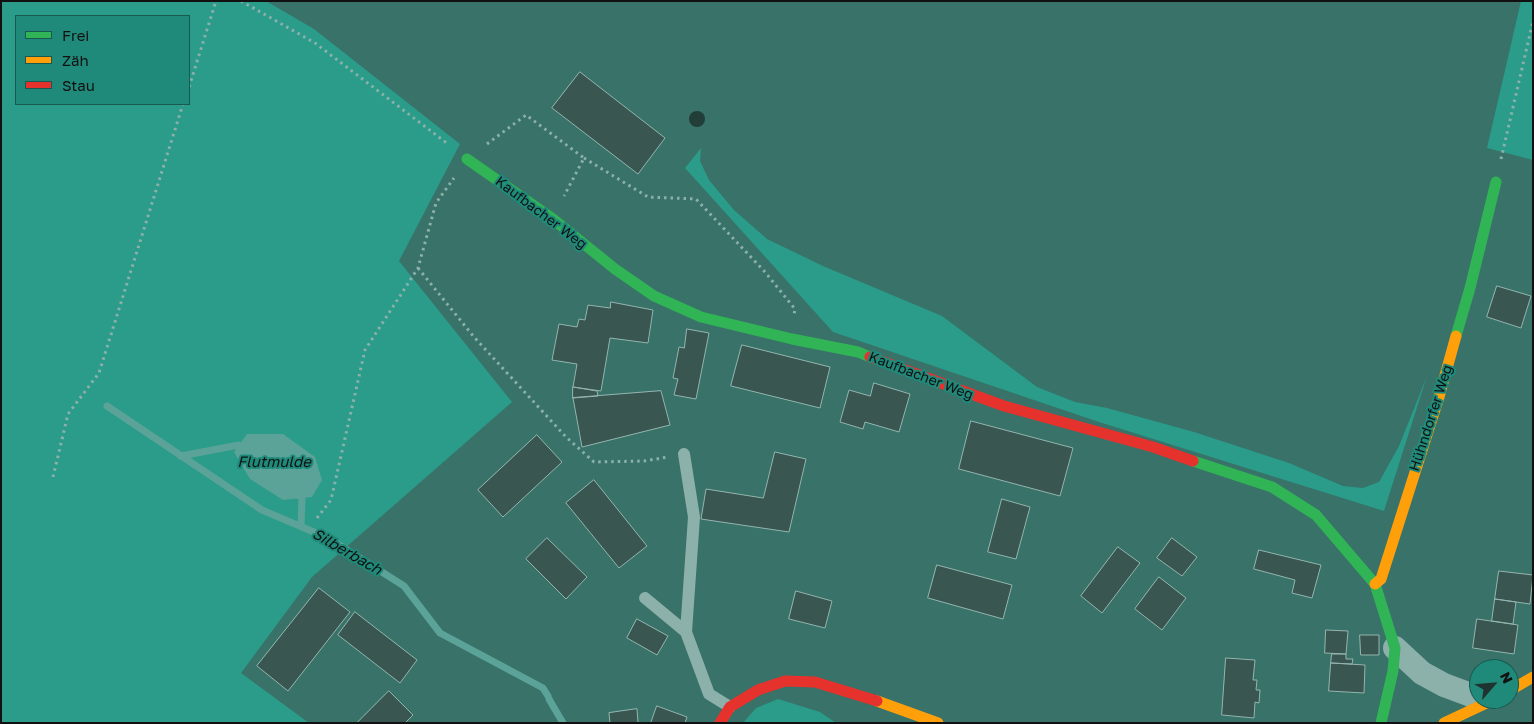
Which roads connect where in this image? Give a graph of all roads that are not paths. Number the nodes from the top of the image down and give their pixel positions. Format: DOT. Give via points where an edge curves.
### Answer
graph roads {
  1 [pos="467,159"];
  2 [pos="1496,182"];
  3 [pos="684,454"];
  4 [pos="1375,584"];
  5 [pos="645,598"];
  6 [pos="686,632"];
  7 [pos="1395,648"];
  8 [pos="1533,677"];
  9 [pos="1519,684"];
  10 [pos="1469,692"];
  11 [pos="730,707"];
  12 [pos="1470,709"];
  13 [pos="720,723"];
  14 [pos="938,723"];
  15 [pos="1381,723"];
  16 [pos="1444,723"];
  1 -- 4 [label="street, Kaufbacher Weg" via="654,296 701,317 792,340 858,352 1004,406 1153,448 1272,487 1316,515"];
  2 -- 4 [label="street, Hühndorfer Weg" via="1439,397 1381,580"];
  3 -- 6 [label="lane" via="694,517"];
  4 -- 7 [label="street"];
  5 -- 6 [label="lane"];
  6 -- 11 [label="lane" via="709,694"];
  7 -- 10 [label="street" via="1422,673 1444,685"];
  7 -- 15 [label="street"];
  8 -- 9 [label="street"];
  11 -- 13 [label="street"];
  11 -- 14 [label="street" via="758,690 785,681 815,682"];
  12 -- 16 [label="street"];
}
